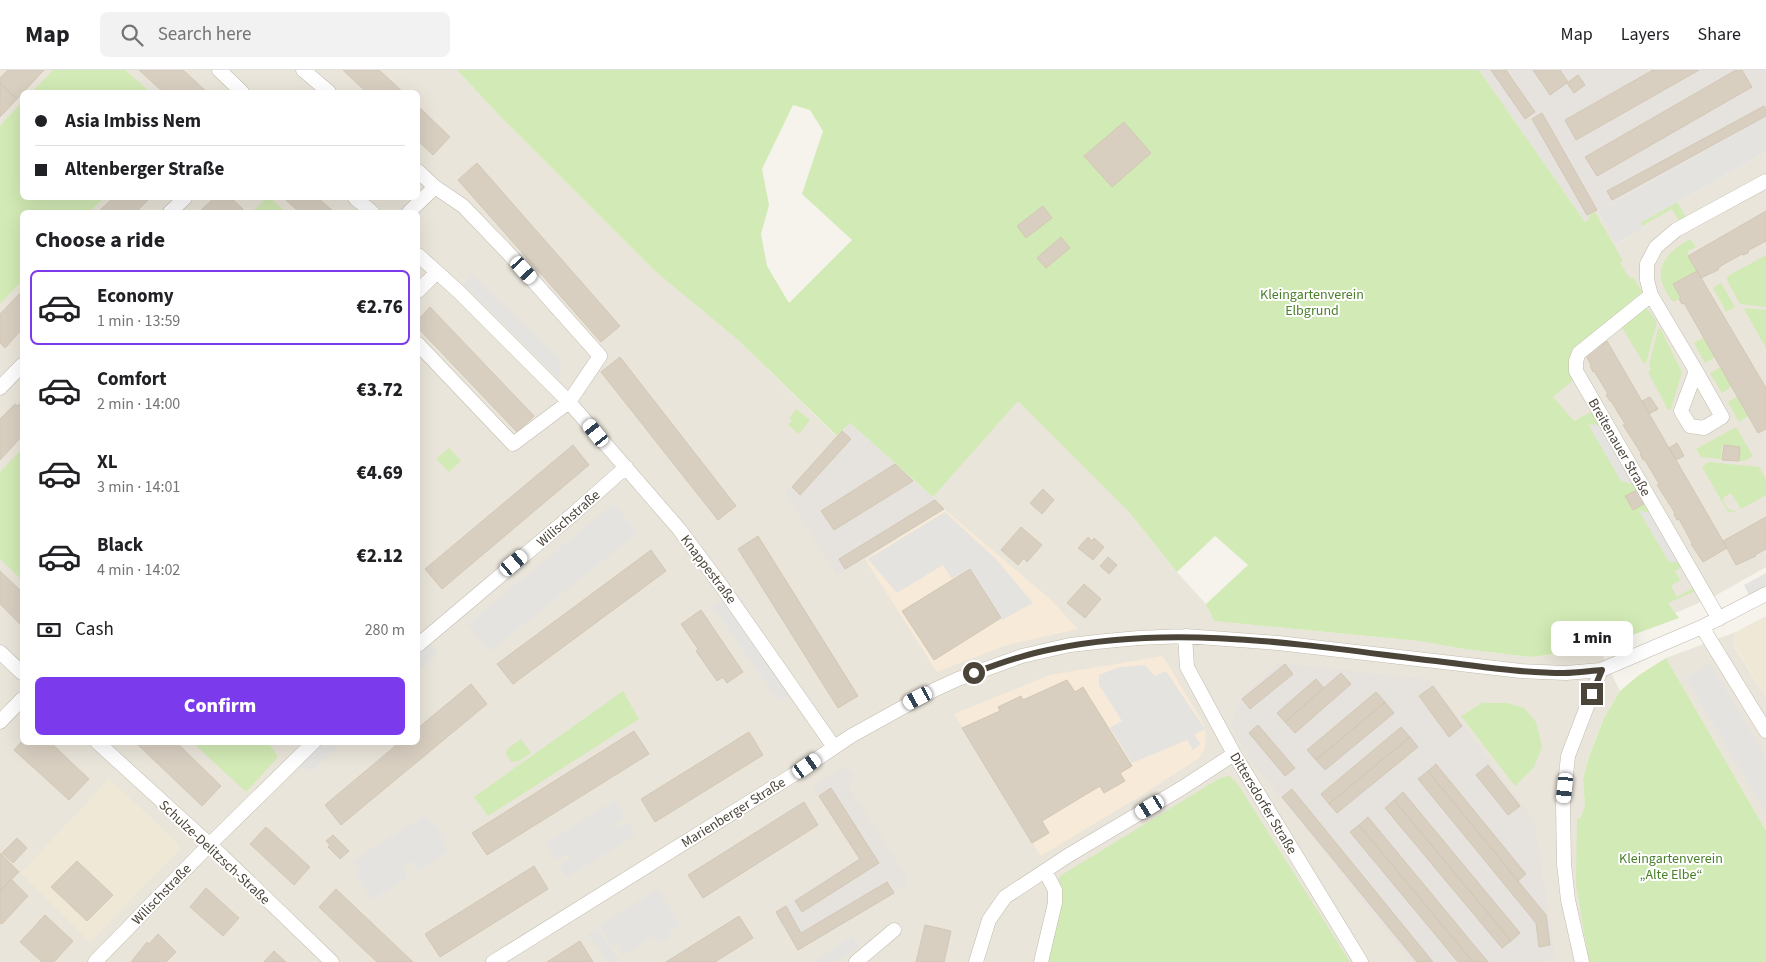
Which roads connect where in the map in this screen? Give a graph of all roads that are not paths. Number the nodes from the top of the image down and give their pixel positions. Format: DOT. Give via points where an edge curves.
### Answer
graph roads {
  1 [pos="219,70"];
  2 [pos="303,70"];
  3 [pos="240,90"];
  4 [pos="327,90"];
  5 [pos="420,173"];
  6 [pos="1766,181"];
  7 [pos="435,187"];
  8 [pos="183,200"];
  9 [pos="357,200"];
  10 [pos="172,210"];
  11 [pos="370,210"];
  12 [pos="411,210"];
  13 [pos="420,257"];
  14 [pos="436,273"];
  15 [pos="420,290"];
  16 [pos="1651,295"];
  17 [pos="420,346"];
  18 [pos="20,367"];
  19 [pos="1696,370"];
  20 [pos="0,388"];
  21 [pos="570,402"];
  22 [pos="626,467"];
  23 [pos="1766,594"];
  24 [pos="1719,619"];
  25 [pos="1702,628"];
  26 [pos="1185,636"];
  27 [pos="420,643"];
  28 [pos="0,652"];
  29 [pos="1602,670"];
  30 [pos="20,671"];
  31 [pos="20,701"];
  32 [pos="0,722"];
  33 [pos="1766,730"];
  34 [pos="100,745"];
  35 [pos="311,745"];
  36 [pos="834,747"];
  37 [pos="1234,754"];
  38 [pos="209,845"];
  39 [pos="1045,871"];
  40 [pos="894,930"];
  41 [pos="863,961"];
  42 [pos="95,962"];
  43 [pos="332,962"];
  44 [pos="493,962"];
  45 [pos="976,962"];
  46 [pos="1041,962"];
  47 [pos="1361,962"];
  48 [pos="1582,962"];
  1 -- 3 [label="street"];
  2 -- 4 [label="street"];
  5 -- 7 [label="street"];
  6 -- 16 [label="street" via="1676,230 1656,247 1647,264"];
  7 -- 12 [label="street"];
  7 -- 21 [label="street" via="463,206 600,356"];
  8 -- 10 [label="street"];
  9 -- 11 [label="street"];
  13 -- 14 [label="street, Knappestraße"];
  14 -- 15 [label="street"];
  14 -- 21 [label="street, Knappestraße"];
  16 -- 19 [label="street"];
  16 -- 24 [label="street, Breitenauer Straße" via="1579,352 1576,371"];
  17 -- 21 [label="street" via="513,444"];
  18 -- 20 [label="street"];
  21 -- 22 [label="street, Knappestraße"];
  22 -- 27 [label="street, Wilischstraße"];
  22 -- 36 [label="street, Knappestraße" via="720,584"];
  23 -- 24 [label="street, Marienberger Straße"];
  24 -- 25 [label="street, Marienberger Straße"];
  25 -- 29 [label="street, Marienberger Straße"];
  25 -- 33 [label="street"];
  26 -- 29 [label="street, Marienberger Straße" via="1278,643 1521,671 1566,673"];
  26 -- 36 [label="street, Marienberger Straße" via="1106,641 1022,656 934,690"];
  26 -- 37 [label="street, Dittersdorfer Straße" via="1187,667"];
  28 -- 30 [label="street"];
  29 -- 48 [label="street" via="1568,756 1563,804 1568,900"];
  31 -- 32 [label="street"];
  34 -- 38 [label="street, Schulze-Delitzsch-Straße"];
  35 -- 38 [label="street, Wilischstraße"];
  36 -- 44 [label="street, Marienberger Straße"];
  37 -- 39 [label="street"];
  37 -- 47 [label="street, Dittersdorfer Straße"];
  38 -- 42 [label="street, Wilischstraße"];
  38 -- 43 [label="street, Schulze-Delitzsch-Straße"];
  39 -- 45 [label="street" via="1015,889 995,909 984,930"];
  39 -- 46 [label="street" via="1055,890 1055,903"];
  40 -- 41 [label="street"];
}
